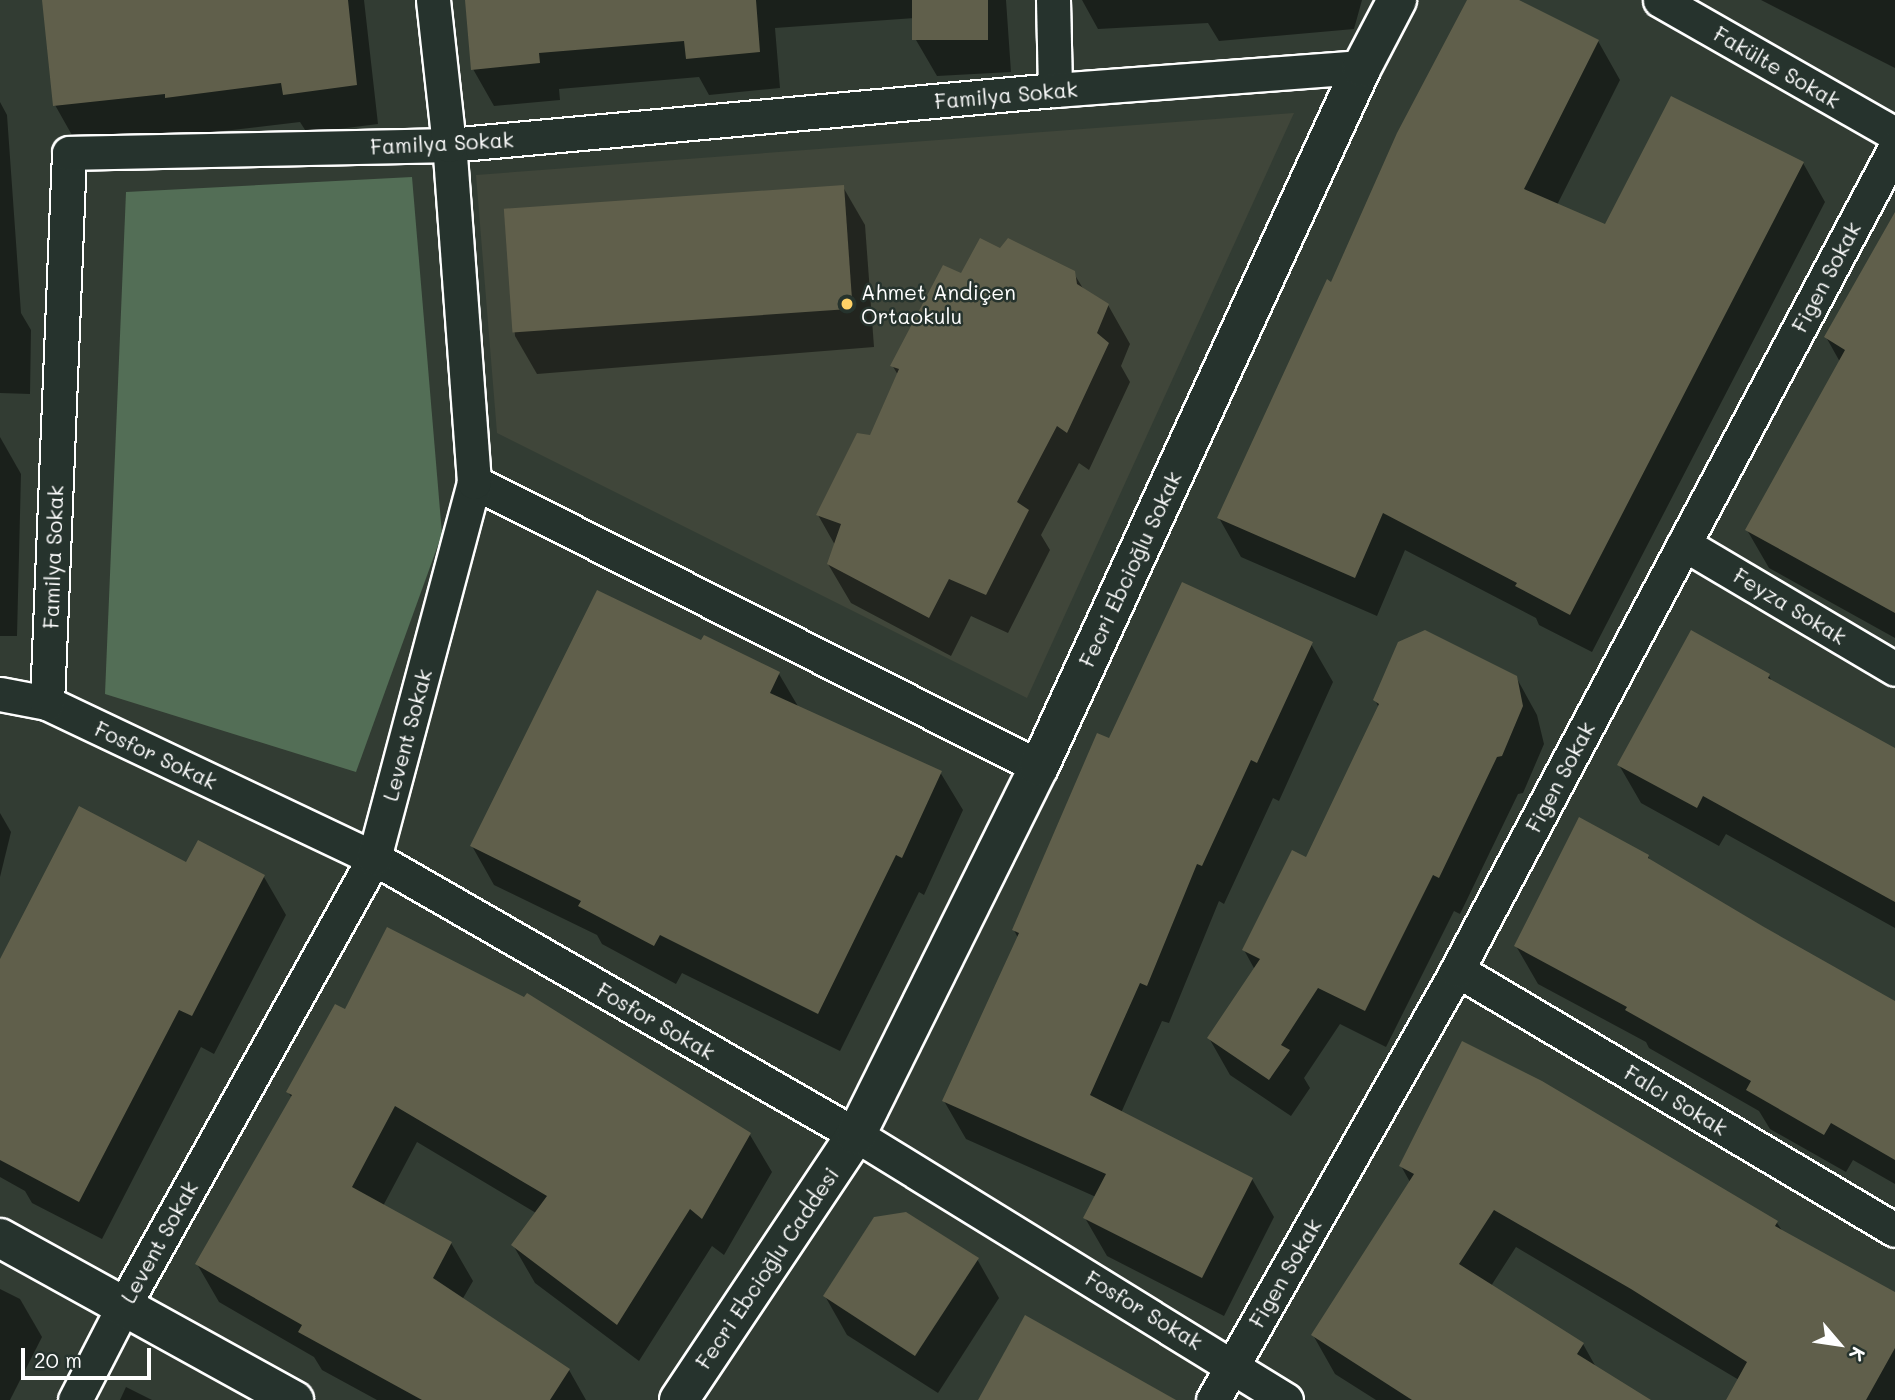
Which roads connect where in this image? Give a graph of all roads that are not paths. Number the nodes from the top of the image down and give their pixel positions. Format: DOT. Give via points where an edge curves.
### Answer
graph roads {
  1 [pos="433,0"];
  2 [pos="1053,0"];
  3 [pos="1397,0"];
  4 [pos="1660,0"];
  5 [pos="1362,67"];
  6 [pos="1055,90"];
  7 [pos="1895,134"];
  8 [pos="449,145"];
  9 [pos="1895,148"];
  10 [pos="474,482"];
  11 [pos="1684,544"];
  12 [pos="1895,669"];
  13 [pos="0,694"];
  14 [pos="47,703"];
  15 [pos="1039,766"];
  16 [pos="374,858"];
  17 [pos="1457,970"];
  18 [pos="856,1135"];
  19 [pos="1895,1230"];
  20 [pos="0,1238"];
  21 [pos="124,1305"];
  22 [pos="1233,1364"];
  23 [pos="75,1400"];
  24 [pos="294,1400"];
  25 [pos="679,1400"];
  26 [pos="1213,1400"];
  27 [pos="1286,1400"];
  1 -- 8 [label="street, Levent Sokak"];
  2 -- 6 [label="street"];
  3 -- 5 [label="street, Fecri Ebcioğlu Sokak"];
  4 -- 7 [label="street, Fakülte Sokak"];
  5 -- 6 [label="street, Familya Sokak"];
  5 -- 15 [label="street, Fecri Ebcioğlu Sokak"];
  6 -- 8 [label="street, Familya Sokak"];
  8 -- 10 [label="street, Levent Sokak"];
  8 -- 14 [label="street, Familya Sokak" via="69,153"];
  9 -- 11 [label="street, Figen Sokak"];
  10 -- 15 [label="street"];
  10 -- 16 [label="street, Levent Sokak"];
  11 -- 12 [label="street, Feyza Sokak"];
  11 -- 17 [label="street, Figen Sokak"];
  13 -- 14 [label="street, Fosfor Sokak"];
  14 -- 16 [label="street, Fosfor Sokak"];
  15 -- 18 [label="street, Fecri Ebcioğlu Sokak"];
  16 -- 18 [label="street, Fosfor Sokak"];
  16 -- 21 [label="street, Levent Sokak"];
  17 -- 19 [label="street, Falcı Sokak"];
  17 -- 22 [label="street, Figen Sokak"];
  18 -- 22 [label="street, Fosfor Sokak"];
  18 -- 25 [label="street, Fecri Ebcioğlu Caddesi"];
  20 -- 21 [label="street"];
  21 -- 23 [label="street, Levent Sokak"];
  21 -- 24 [label="street"];
  22 -- 26 [label="street, Figen Sokak"];
  22 -- 27 [label="street, Fosfor Sokak"];
}
